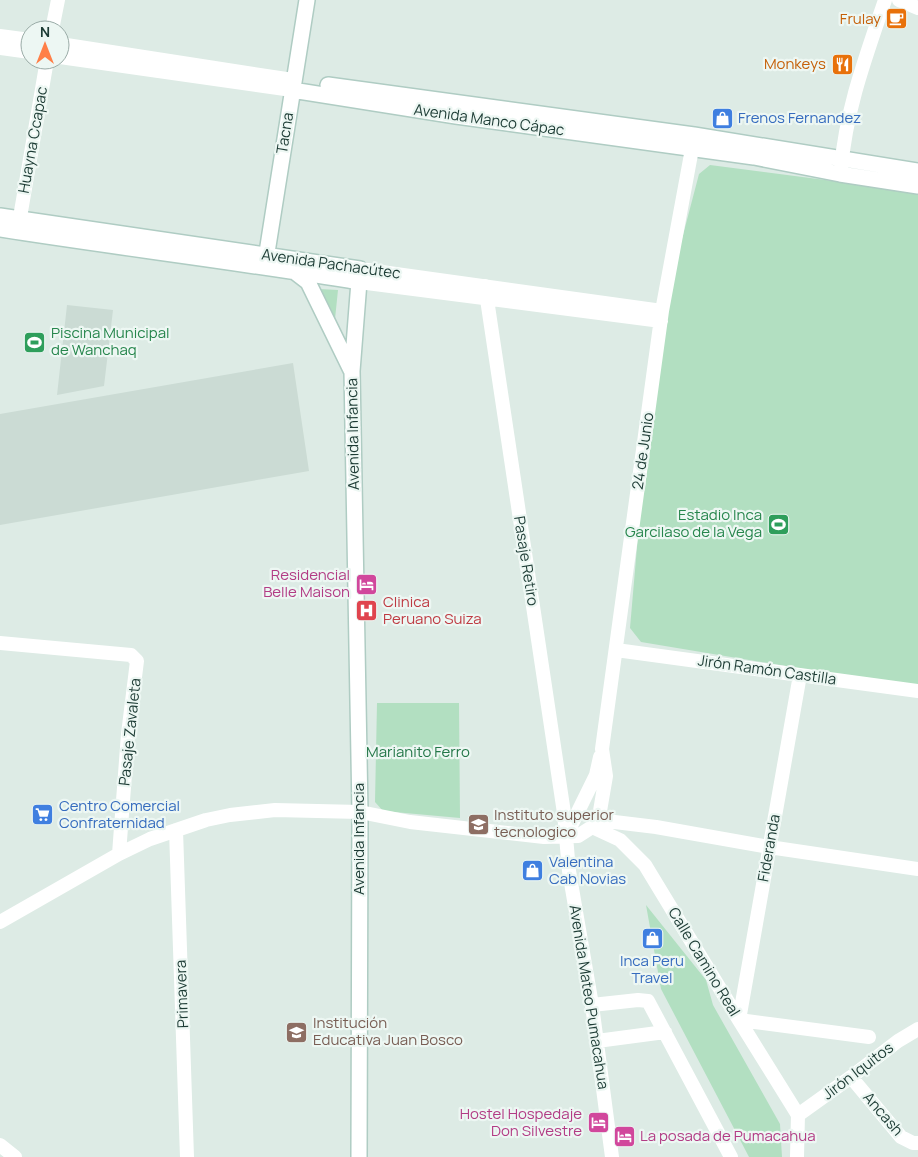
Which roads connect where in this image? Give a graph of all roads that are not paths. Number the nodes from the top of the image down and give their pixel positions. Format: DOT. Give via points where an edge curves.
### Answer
graph roads {
  1 [pos="58,0"];
  2 [pos="307,0"];
  3 [pos="885,0"];
  4 [pos="899,0"];
  5 [pos="918,8"];
  6 [pos="54,20"];
  7 [pos="0,36"];
  8 [pos="20,39"];
  9 [pos="70,46"];
  10 [pos="0,48"];
  11 [pos="20,51"];
  12 [pos="70,58"];
  13 [pos="45,70"];
  14 [pos="293,85"];
  15 [pos="693,141"];
  16 [pos="841,159"];
  17 [pos="918,171"];
  18 [pos="840,174"];
  19 [pos="918,186"];
  20 [pos="0,216"];
  21 [pos="19,226"];
  22 [pos="0,229"];
  23 [pos="266,261"];
  24 [pos="295,271"];
  25 [pos="360,276"];
  26 [pos="486,292"];
  27 [pos="662,316"];
  28 [pos="352,371"];
  29 [pos="0,642"];
  30 [pos="616,650"];
  31 [pos="800,675"];
  32 [pos="918,691"];
  33 [pos="602,748"];
  34 [pos="360,812"];
  35 [pos="595,824"];
  36 [pos="176,830"];
  37 [pos="566,836"];
  38 [pos="769,847"];
  39 [pos="119,854"];
  40 [pos="918,869"];
  41 [pos="0,922"];
  42 [pos="592,1005"];
  43 [pos="739,1020"];
  44 [pos="918,1029"];
  45 [pos="665,1032"];
  46 [pos="869,1037"];
  47 [pos="597,1041"];
  48 [pos="851,1077"];
  49 [pos="798,1115"];
  50 [pos="918,1143"];
  51 [pos="0,1145"];
  52 [pos="15,1157"];
  53 [pos="187,1157"];
  54 [pos="359,1157"];
  55 [pos="612,1157"];
  56 [pos="731,1157"];
  57 [pos="797,1157"];
  1 -- 6 [label="street"];
  2 -- 14 [label="main road, Tacna"];
  3 -- 16 [label="street" via="846,121"];
  4 -- 5 [label="street"];
  7 -- 8 [label="street"];
  9 -- 14 [label="street, Avenida Manco Cápac"];
  10 -- 11 [label="street"];
  12 -- 14 [label="street, Avenida Manco Cápac"];
  13 -- 21 [label="street, Huayna Ccapac"];
  14 -- 15 [label="main road, Avenida Manco Cápac"];
  14 -- 23 [label="main road, Tacna"];
  15 -- 16 [label="main road, Avenida Manco Cápac"];
  15 -- 18 [label="main road, Avenida Manco Cápac"];
  15 -- 27 [label="street, 24 de Junio"];
  16 -- 17 [label="main road, Avenida Manco Cápac"];
  16 -- 18 [label="street"];
  18 -- 19 [label="main road, Avenida Manco Cápac"];
  20 -- 21 [label="main road, Avenida Pachacútec"];
  21 -- 22 [label="main road, Avenida Pachacútec"];
  21 -- 23 [label="main road, Avenida Pachacútec"];
  23 -- 24 [label="main road, Avenida Pachacútec"];
  23 -- 25 [label="main road, Avenida Pachacútec"];
  24 -- 25 [label="main road, Avenida Pachacútec"];
  24 -- 28 [label="main road" via="308,282"];
  25 -- 26 [label="street, Avenida Pachacútec"];
  25 -- 28 [label="main road, Avenida Infancia"];
  26 -- 27 [label="street, Avenida Pachacútec"];
  26 -- 37 [label="street, Pasaje Retiro"];
  27 -- 30 [label="street, 24 de Junio"];
  28 -- 34 [label="main road, Avenida Infancia"];
  29 -- 39 [label="street, Pasaje Zavaleta" via="131,655 137,661"];
  30 -- 31 [label="street, Jirón Ramón Castilla"];
  30 -- 33 [label="street, 24 de Junio"];
  31 -- 32 [label="street, Jirón Ramón Castilla"];
  31 -- 38 [label="street, Fideranda"];
  33 -- 35 [label="street, 24 de Junio" via="606,776"];
  33 -- 37 [label="street" via="596,775"];
  34 -- 36 [label="street" via="275,810 206,820"];
  34 -- 37 [label="street" via="410,822 544,837"];
  34 -- 54 [label="main road, Avenida Infancia"];
  35 -- 37 [label="street" via="578,836"];
  35 -- 38 [label="street" via="656,827"];
  35 -- 43 [label="street, Calle Camino Real" via="620,840 645,865"];
  36 -- 39 [label="street"];
  36 -- 53 [label="street, Primavera"];
  37 -- 42 [label="street, Avenida Mateo Pumacahua"];
  38 -- 40 [label="street"];
  38 -- 43 [label="street, Fideranda"];
  39 -- 41 [label="street"];
  42 -- 45 [label="street" via="648,1001"];
  42 -- 47 [label="street, Avenida Mateo Pumacahua"];
  43 -- 46 [label="street"];
  43 -- 49 [label="street, Calle Camino Real"];
  44 -- 48 [label="street, Jirón Iquitos"];
  45 -- 47 [label="street"];
  45 -- 56 [label="street"];
  47 -- 55 [label="street, Avenida Mateo Pumacahua"];
  48 -- 49 [label="street, Jirón Iquitos"];
  48 -- 50 [label="street, Ancash" via="901,1137"];
  49 -- 57 [label="street"];
  51 -- 52 [label="street"];
}
